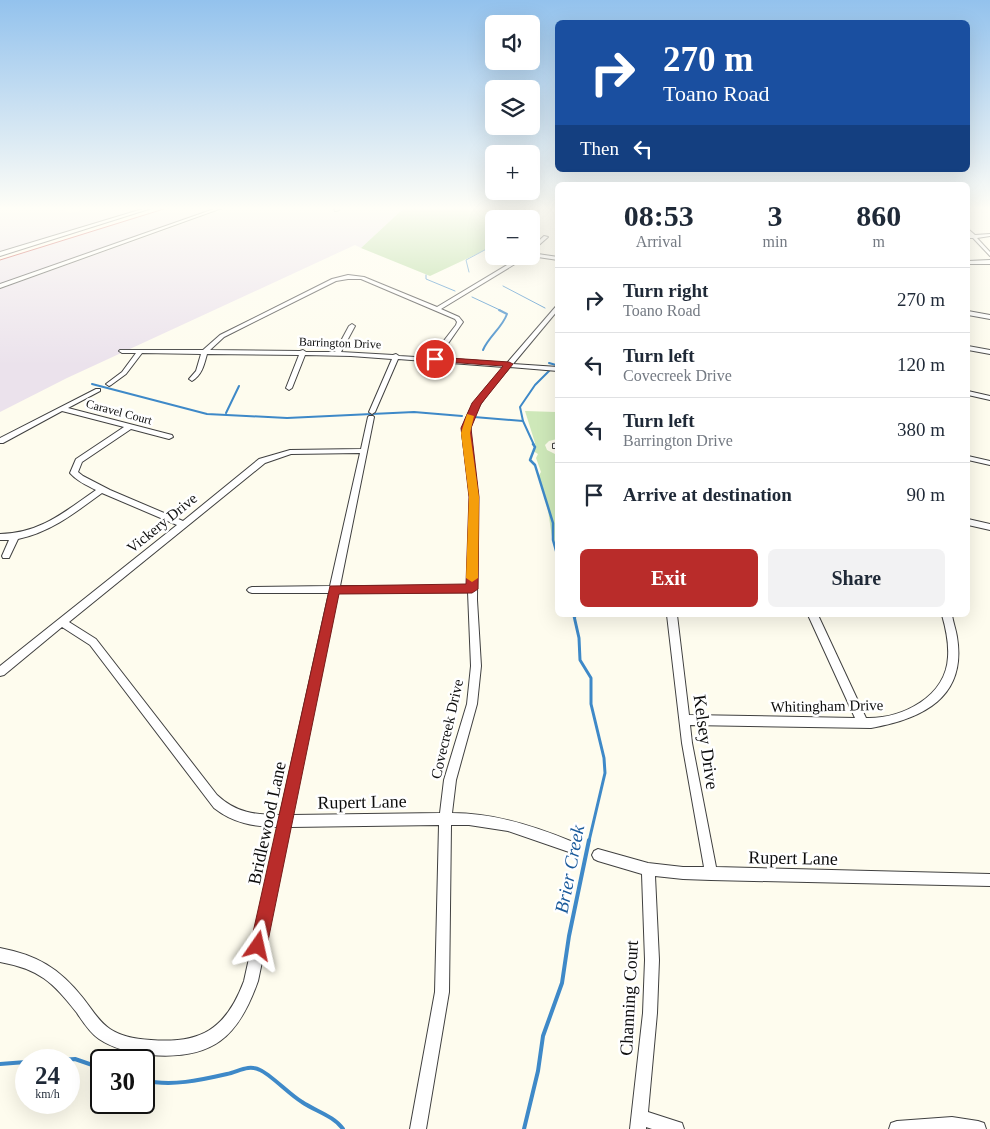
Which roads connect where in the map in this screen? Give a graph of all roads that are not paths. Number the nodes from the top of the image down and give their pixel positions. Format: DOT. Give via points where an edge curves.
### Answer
graph roads {
  1 [pos="71,261"];
  2 [pos="990,262"];
  3 [pos="970,263"];
  4 [pos="511,265"];
  5 [pos="0,286"];
  6 [pos="438,309"];
  7 [pos="555,310"];
  8 [pos="970,313"];
  9 [pos="990,318"];
  10 [pos="352,326"];
  11 [pos="970,348"];
  12 [pos="122,352"];
  13 [pos="140,352"];
  14 [pos="205,352"];
  15 [pos="303,352"];
  16 [pos="990,352"];
  17 [pos="337,353"];
  18 [pos="396,356"];
  19 [pos="435,359"];
  20 [pos="509,364"];
  21 [pos="555,369"];
  22 [pos="192,379"];
  23 [pos="108,384"];
  24 [pos="290,388"];
  25 [pos="98,390"];
  26 [pos="970,394"];
  27 [pos="990,398"];
  28 [pos="62,409"];
  29 [pos="371,414"];
  30 [pos="131,426"];
  31 [pos="169,437"];
  32 [pos="0,441"];
  33 [pos="363,451"];
  34 [pos="970,458"];
  35 [pos="990,463"];
  36 [pos="102,489"];
  37 [pos="970,523"];
  38 [pos="183,524"];
  39 [pos="990,528"];
  40 [pos="15,536"];
  41 [pos="0,537"];
  42 [pos="6,556"];
  43 [pos="334,589"];
  44 [pos="472,589"];
  45 [pos="252,590"];
  46 [pos="672,617"];
  47 [pos="814,617"];
  48 [pos="947,617"];
  49 [pos="61,622"];
  50 [pos="0,672"];
  51 [pos="684,720"];
  52 [pos="863,723"];
  53 [pos="445,819"];
  54 [pos="285,820"];
  55 [pos="569,846"];
  56 [pos="598,855"];
  57 [pos="648,869"];
  58 [pos="711,874"];
  59 [pos="990,880"];
  60 [pos="0,954"];
  61 [pos="639,1123"];
  62 [pos="418,1129"];
  63 [pos="676,1129"];
  64 [pos="897,1129"];
  65 [pos="978,1129"];
  1 -- 5 [label="street"];
  2 -- 3 [label="street"];
  4 -- 6 [label="street"];
  6 -- 14 [label="street" via="362,278 340,278 237,327"];
  6 -- 19 [label="street" via="457,318 460,324 441,345"];
  7 -- 20 [label="street, Covecreek Drive"];
  8 -- 9 [label="street"];
  10 -- 17 [label="street"];
  11 -- 16 [label="street"];
  12 -- 13 [label="street, Barrington Drive"];
  13 -- 14 [label="street, Barrington Drive"];
  13 -- 23 [label="street" via="124,373"];
  14 -- 15 [label="street, Barrington Drive"];
  14 -- 22 [label="street" via="199,371"];
  15 -- 17 [label="street, Barrington Drive"];
  15 -- 24 [label="street"];
  17 -- 18 [label="street, Barrington Drive"];
  18 -- 19 [label="street, Barrington Drive"];
  18 -- 29 [label="street, Bridlewood Lane"];
  19 -- 20 [label="street, Barrington Drive"];
  20 -- 21 [label="street, Barrington Drive"];
  20 -- 44 [label="street, Covecreek Drive" via="477,403 466,428 474,497"];
  25 -- 28 [label="street"];
  26 -- 27 [label="street"];
  28 -- 30 [label="street, Caravel Court"];
  28 -- 32 [label="street"];
  29 -- 33 [label="street, Bridlewood Lane"];
  30 -- 31 [label="street, Caravel Court"];
  30 -- 36 [label="street" via="76,465 74,473 77,477"];
  33 -- 38 [label="street, Vickery Drive" via="299,451 270,457"];
  33 -- 43 [label="street, Bridlewood Lane"];
  34 -- 35 [label="street"];
  36 -- 38 [label="street"];
  36 -- 40 [label="street" via="56,522"];
  37 -- 39 [label="street"];
  38 -- 49 [label="street, Vickery Drive"];
  40 -- 41 [label="street"];
  40 -- 42 [label="street"];
  43 -- 44 [label="street"];
  43 -- 45 [label="street"];
  43 -- 54 [label="street, Bridlewood Lane"];
  44 -- 53 [label="street, Covecreek Drive" via="476,644 474,691 464,738 450,780"];
  46 -- 51 [label="street, Kelsey Drive"];
  47 -- 52 [label="street"];
  48 -- 52 [label="street, Whitingham Drive" via="954,661 951,675 940,692 912,713"];
  49 -- 50 [label="street, Vickery Drive"];
  49 -- 54 [label="street, Rupert Lane" via="93,642 220,806 247,819"];
  51 -- 52 [label="street, Whitingham Drive"];
  51 -- 58 [label="street, Kelsey Drive"];
  53 -- 54 [label="street, Rupert Lane"];
  53 -- 55 [label="street, Rupert Lane" via="492,821"];
  53 -- 62 [label="street, Covecreek Drive" via="442,992"];
  54 -- 60 [label="street, Bridlewood Lane" via="246,998 231,1022 202,1043 166,1050 118,1041 96,1026 68,989 47,970 30,960"];
  56 -- 57 [label="street, Rupert Lane"];
  57 -- 58 [label="street, Rupert Lane"];
  57 -- 61 [label="street, Channing Court" via="652,960"];
  58 -- 59 [label="street, Rupert Lane"];
  61 -- 63 [label="street"];
  64 -- 65 [label="street" via="952,1125"];
}
